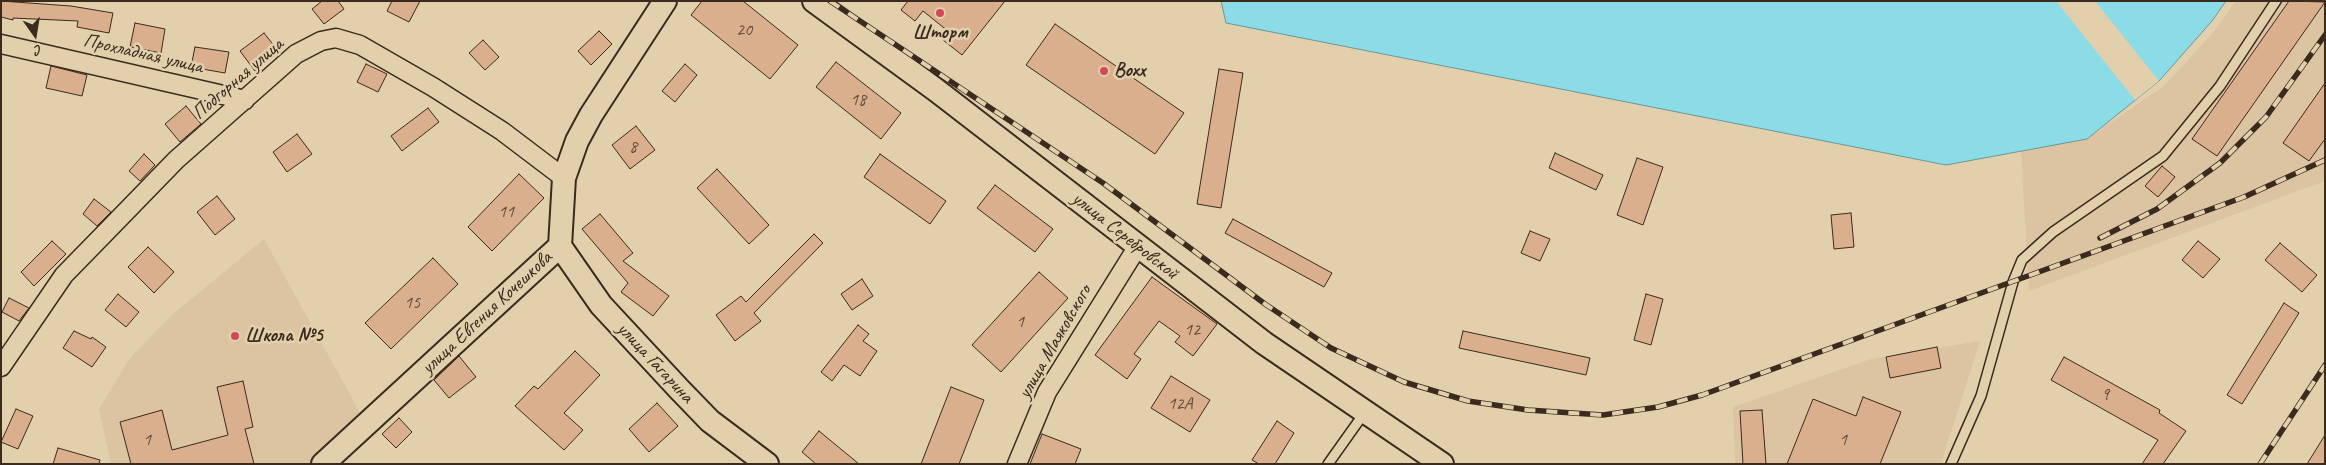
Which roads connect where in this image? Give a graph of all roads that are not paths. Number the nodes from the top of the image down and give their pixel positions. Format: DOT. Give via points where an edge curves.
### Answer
graph roads {
  1 [pos="664,1"];
  2 [pos="814,1"];
  3 [pos="2276,1"];
  4 [pos="1,44"];
  5 [pos="245,100"];
  6 [pos="564,178"];
  7 [pos="560,246"];
  8 [pos="1138,246"];
  9 [pos="1,367"];
  10 [pos="1365,412"];
  11 [pos="324,464"];
  12 [pos="767,464"];
  13 [pos="1017,464"];
  14 [pos="1328,464"];
  15 [pos="1442,464"];
  16 [pos="1951,464"];
  1 -- 6 [label="street, улица Евгения Кочешкова" via="591,115 577,141"];
  2 -- 8 [label="street, улица Серебровской" via="936,90"];
  3 -- 16 [label="lane" via="2220,86 2163,156 2053,232 2022,260 1980,396"];
  4 -- 5 [label="street, Прохладная улица"];
  5 -- 6 [label="street, Подгорная улица" via="296,54 321,41 336,38 360,44 433,87 502,131"];
  5 -- 9 [label="street, Подгорная улица" via="176,160 64,275"];
  6 -- 7 [label="street, улица Евгения Кочешкова"];
  7 -- 11 [label="street, улица Евгения Кочешкова"];
  7 -- 12 [label="street, улица Гагарина" via="601,305 679,389 710,421"];
  8 -- 10 [label="street, улица Серебровской" via="1264,343"];
  8 -- 13 [label="street, улица Маяковского" via="1046,392"];
  10 -- 14 [label="lane"];
  10 -- 15 [label="street, улица Серебровской"];
}
